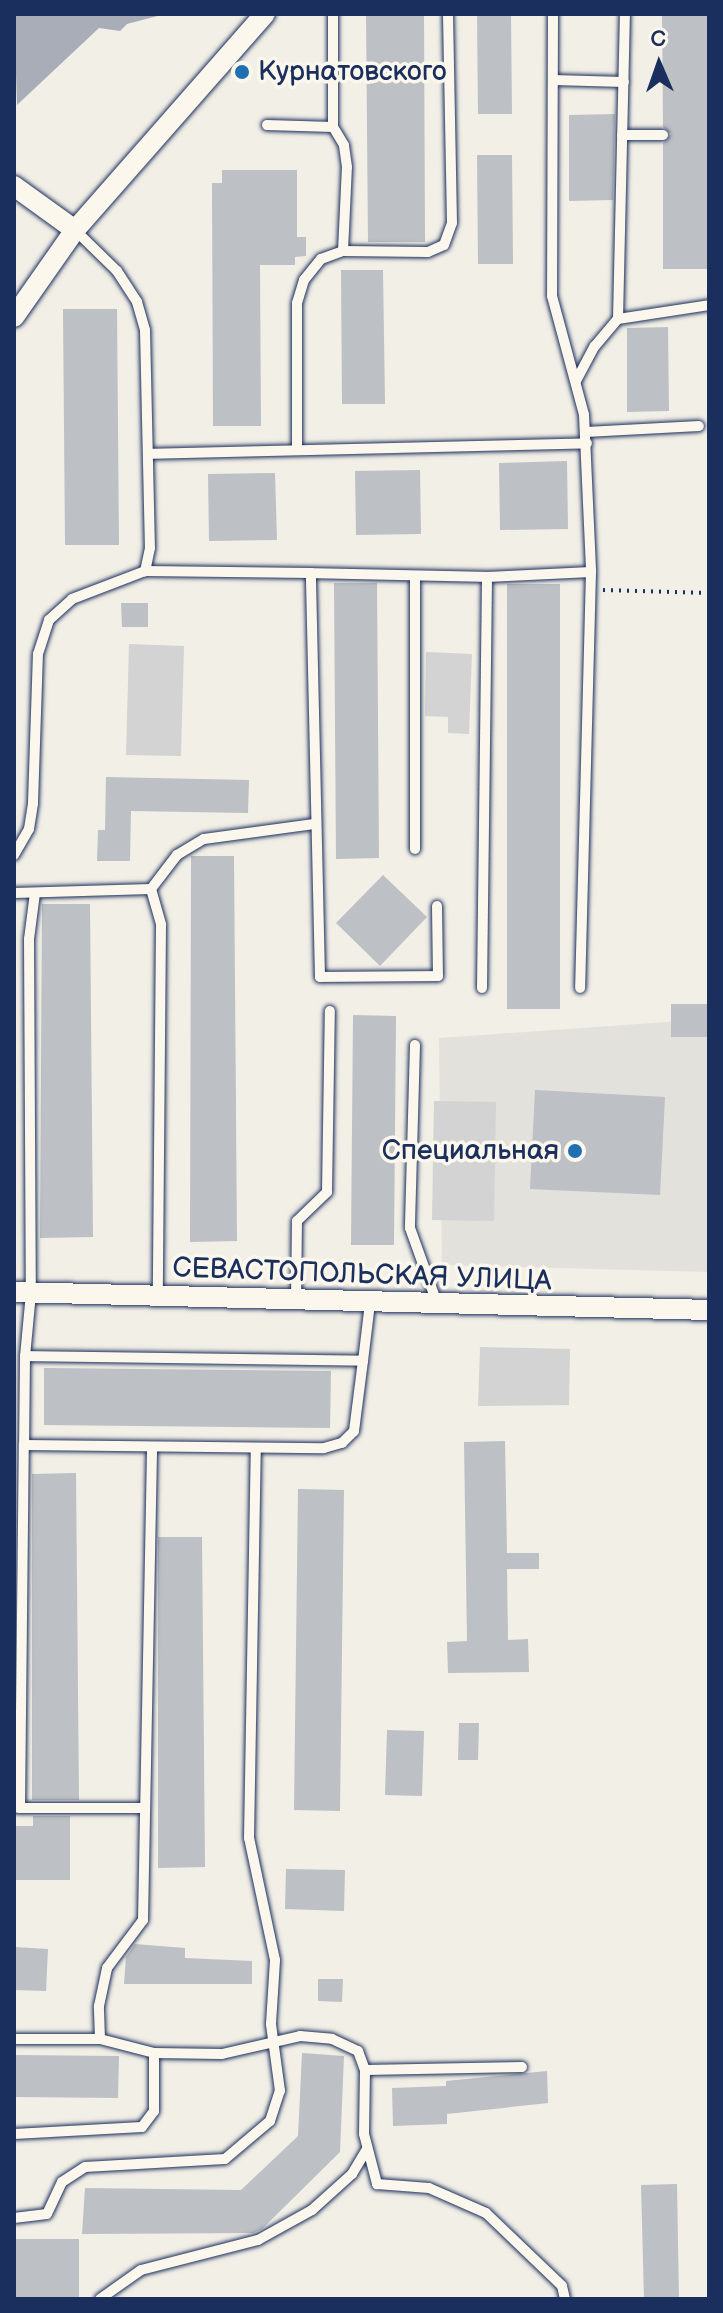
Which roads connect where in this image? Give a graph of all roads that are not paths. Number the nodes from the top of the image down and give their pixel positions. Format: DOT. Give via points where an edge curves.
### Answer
graph roads {
  1 [pos="265,14"];
  2 [pos="333,14"];
  3 [pos="448,14"];
  4 [pos="553,14"];
  5 [pos="625,14"];
  6 [pos="553,80"];
  7 [pos="624,82"];
  8 [pos="267,125"];
  9 [pos="333,127"];
  10 [pos="622,135"];
  11 [pos="663,135"];
  12 [pos="14,186"];
  13 [pos="75,230"];
  14 [pos="343,251"];
  15 [pos="709,305"];
  16 [pos="14,317"];
  17 [pos="618,319"];
  18 [pos="576,381"];
  19 [pos="699,426"];
  20 [pos="586,438"];
  21 [pos="297,449"];
  22 [pos="148,454"];
  23 [pos="145,571"];
  24 [pos="591,572"];
  25 [pos="311,573"];
  26 [pos="415,576"];
  27 [pos="487,577"];
  28 [pos="314,824"];
  29 [pos="415,849"];
  30 [pos="14,855"];
  31 [pos="151,889"];
  32 [pos="14,893"];
  33 [pos="35,893"];
  34 [pos="437,906"];
  35 [pos="482,988"];
  36 [pos="580,988"];
  37 [pos="330,1011"];
  38 [pos="415,1045"];
  39 [pos="23,1292"];
  40 [pos="158,1297"];
  41 [pos="296,1301"];
  42 [pos="370,1303"];
  43 [pos="438,1305"];
  44 [pos="709,1310"];
  45 [pos="25,1356"];
  46 [pos="363,1361"];
  47 [pos="24,1445"];
  48 [pos="152,1447"];
  49 [pos="256,1448"];
  50 [pos="17,1808"];
  51 [pos="144,1808"];
  52 [pos="14,2039"];
  53 [pos="100,2039"];
  54 [pos="274,2039"];
  55 [pos="154,2053"];
  56 [pos="522,2067"];
  57 [pos="365,2070"];
  58 [pos="14,2134"];
  59 [pos="366,2151"];
  60 [pos="14,2218"];
  61 [pos="100,2299"];
  62 [pos="565,2299"];
  1 -- 13 [label="street"];
  2 -- 9 [label="lane"];
  3 -- 14 [label="lane" via="452,223 444,245 428,252"];
  4 -- 6 [label="lane"];
  5 -- 7 [label="lane"];
  6 -- 7 [label="lane"];
  6 -- 18 [label="lane" via="552,296"];
  7 -- 10 [label="lane"];
  8 -- 9 [label="lane"];
  9 -- 14 [label="lane" via="347,167"];
  10 -- 11 [label="lane"];
  10 -- 17 [label="lane"];
  12 -- 13 [label="street"];
  13 -- 16 [label="street"];
  13 -- 22 [label="lane" via="117,271 137,302 149,372"];
  14 -- 21 [label="lane" via="321,259 304,280 297,303"];
  15 -- 17 [label="lane"];
  17 -- 18 [label="lane"];
  18 -- 20 [label="lane"];
  19 -- 20 [label="lane"];
  20 -- 21 [label="lane"];
  20 -- 24 [label="lane"];
  21 -- 22 [label="lane"];
  22 -- 23 [label="lane" via="150,548"];
  23 -- 25 [label="lane"];
  23 -- 30 [label="lane" via="72,599 49,620 38,654 33,803 29,829"];
  24 -- 27 [label="lane"];
  24 -- 36 [label="lane"];
  25 -- 26 [label="lane"];
  25 -- 28 [label="lane"];
  26 -- 27 [label="lane"];
  26 -- 29 [label="lane"];
  27 -- 35 [label="lane"];
  28 -- 31 [label="lane" via="204,839 177,855"];
  28 -- 34 [label="lane" via="320,977 438,976"];
  31 -- 33 [label="lane"];
  31 -- 40 [label="lane" via="161,925"];
  32 -- 33 [label="lane"];
  33 -- 39 [label="lane" via="29,939"];
  37 -- 41 [label="lane" via="327,1192 297,1221"];
  38 -- 43 [label="lane" via="410,1228"];
  39 -- 40 [label="street, СЕВАСТОПОЛЬСКАЯ УЛИЦА"];
  39 -- 45 [label="lane"];
  40 -- 41 [label="street, СЕВАСТОПОЛЬСКАЯ УЛИЦА"];
  41 -- 42 [label="street, СЕВАСТОПОЛЬСКАЯ УЛИЦА"];
  42 -- 43 [label="street, СЕВАСТОПОЛЬСКАЯ УЛИЦА"];
  42 -- 46 [label="lane"];
  43 -- 44 [label="street, СЕВАСТОПОЛЬСКАЯ УЛИЦА"];
  45 -- 46 [label="lane"];
  45 -- 47 [label="lane"];
  46 -- 49 [label="lane" via="354,1431 342,1443"];
  47 -- 48 [label="lane"];
  47 -- 50 [label="lane"];
  48 -- 49 [label="lane"];
  48 -- 51 [label="lane"];
  49 -- 54 [label="lane" via="249,1838 275,1960"];
  50 -- 51 [label="lane"];
  51 -- 53 [label="lane" via="143,1920 107,1968 99,2006"];
  52 -- 53 [label="lane"];
  53 -- 55 [label="lane"];
  54 -- 55 [label="lane" via="222,2054"];
  54 -- 57 [label="lane" via="332,2039 358,2051"];
  54 -- 60 [label="lane" via="280,2091 270,2121 241,2150 205,2162 85,2167 62,2182 47,2214"];
  55 -- 58 [label="lane" via="154,2111 142,2127"];
  56 -- 57 [label="lane"];
  57 -- 59 [label="lane"];
  59 -- 61 [label="lane" via="352,2174 312,2210 258,2240 141,2270"];
  59 -- 62 [label="lane" via="377,2184 429,2188 486,2213 562,2286"];
}
